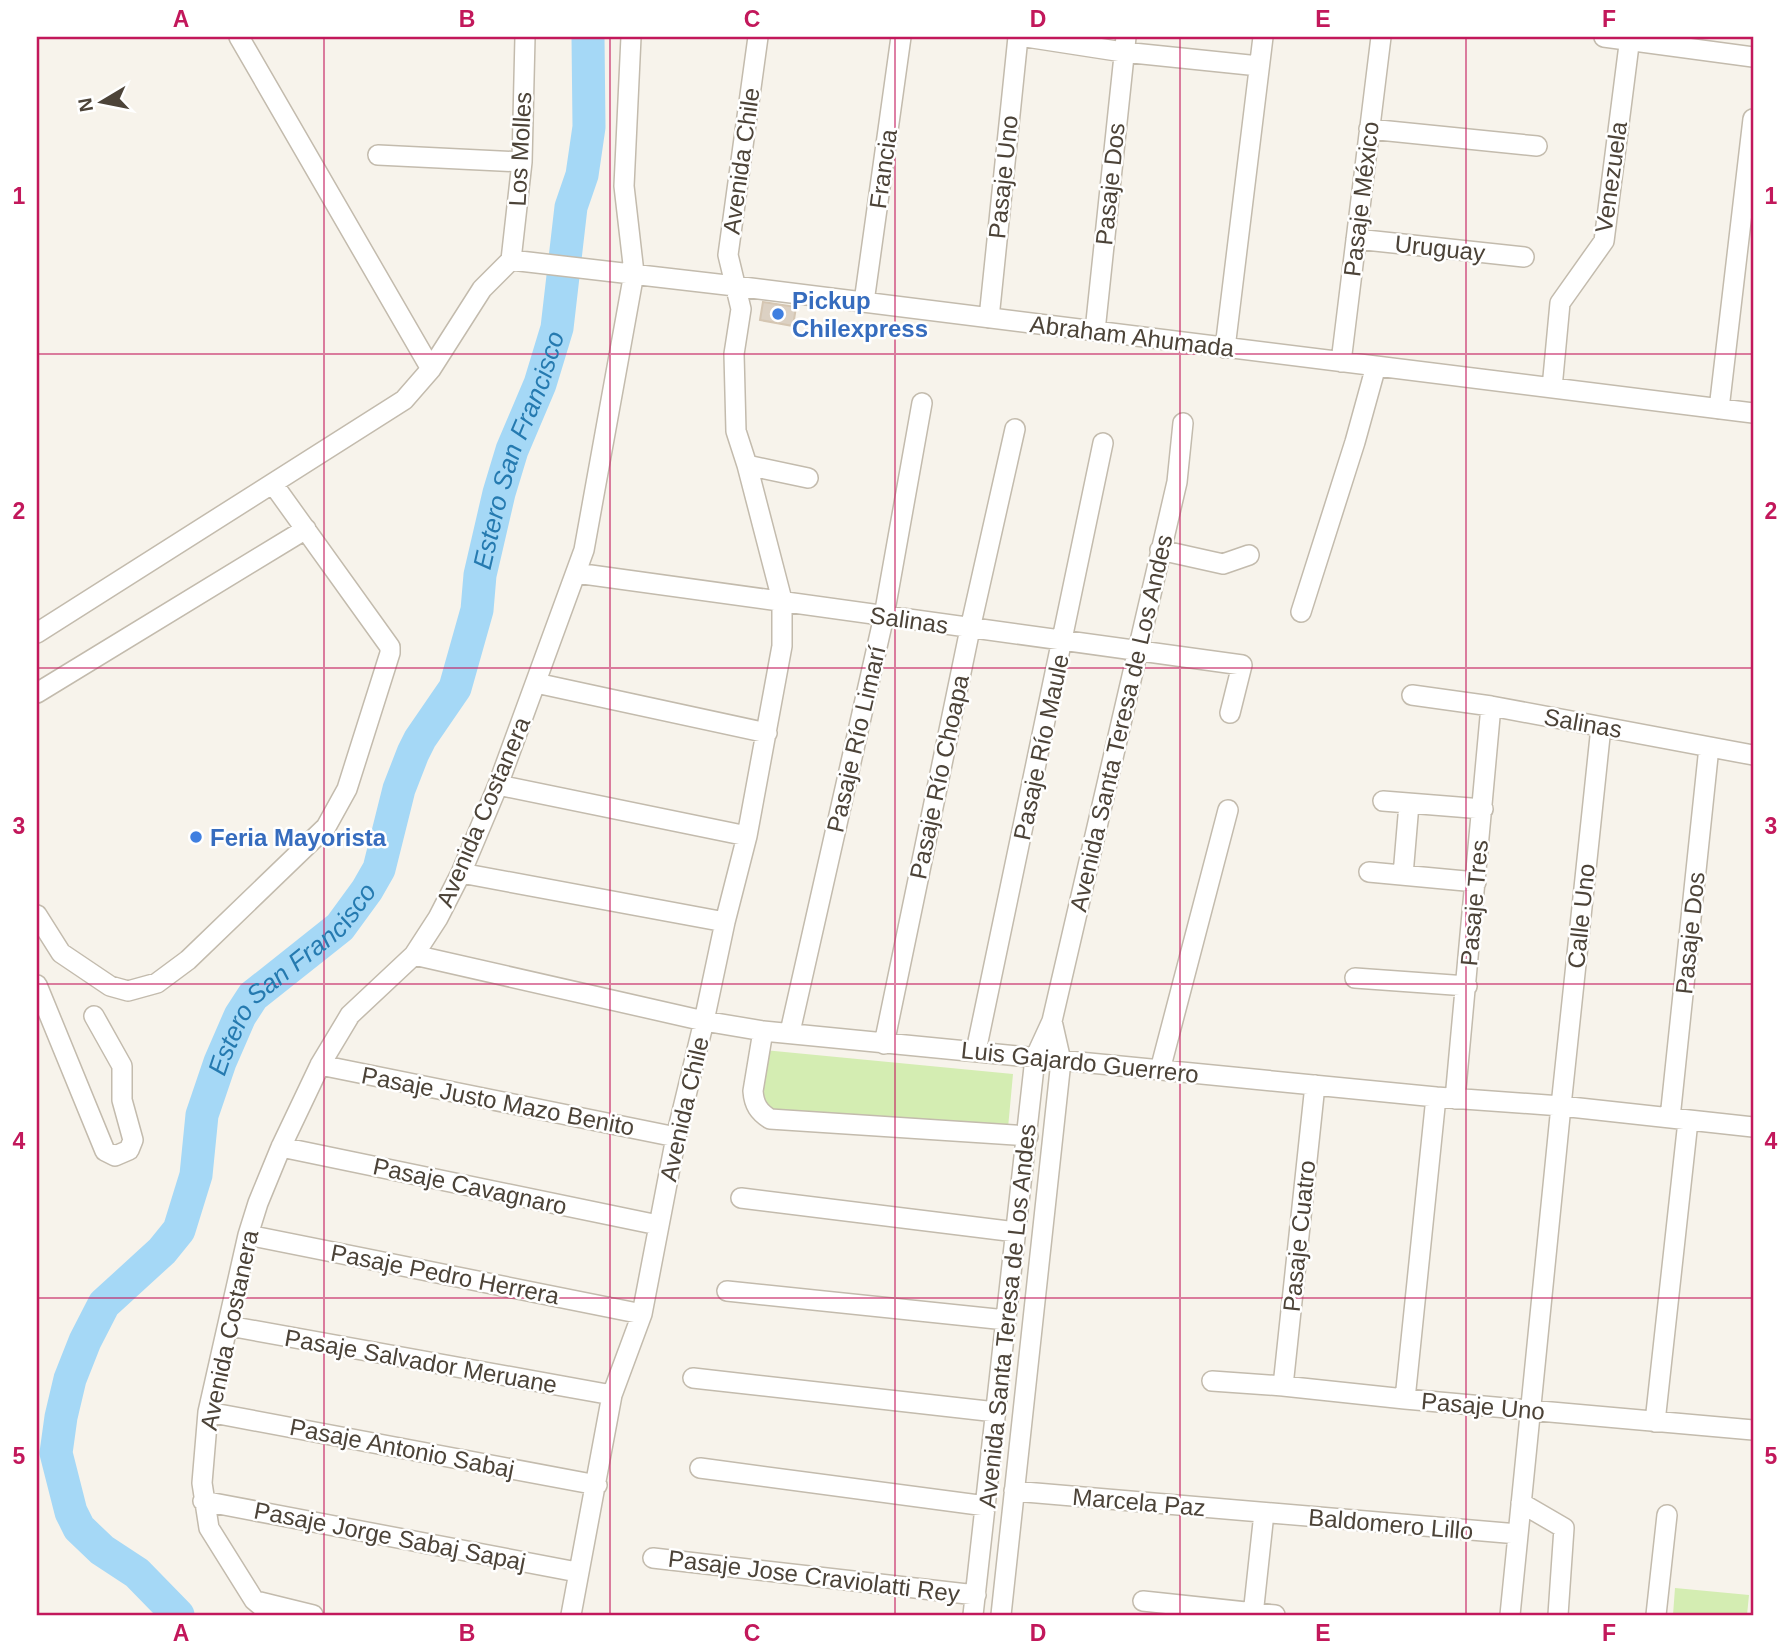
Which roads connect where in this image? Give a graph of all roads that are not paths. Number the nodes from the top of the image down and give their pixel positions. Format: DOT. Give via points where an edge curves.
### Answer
graph roads {
  1 [pos="239,37"];
  2 [pos="525,37"];
  3 [pos="631,37"];
  4 [pos="758,37"];
  5 [pos="901,37"];
  6 [pos="1018,37"];
  7 [pos="1026,37"];
  8 [pos="1263,37"];
  9 [pos="1381,37"];
  10 [pos="1604,37"];
  11 [pos="1630,38"];
  12 [pos="1125,44"];
  13 [pos="1733,46"];
  14 [pos="1753,57"];
  15 [pos="1259,66"];
  16 [pos="1753,119"];
  17 [pos="1369,129"];
  18 [pos="1537,146"];
  19 [pos="377,155"];
  20 [pos="522,162"];
  21 [pos="1356,239"];
  22 [pos="1524,257"];
  23 [pos="511,260"];
  24 [pos="634,273"];
  25 [pos="735,286"];
  26 [pos="864,302"];
  27 [pos="989,318"];
  28 [pos="1095,331"];
  29 [pos="1225,348"];
  30 [pos="1341,362"];
  31 [pos="1376,366"];
  32 [pos="431,369"];
  33 [pos="1552,388"];
  34 [pos="922,403"];
  35 [pos="1718,410"];
  36 [pos="1753,413"];
  37 [pos="1183,424"];
  38 [pos="1015,429"];
  39 [pos="1103,443"];
  40 [pos="747,465"];
  41 [pos="808,478"];
  42 [pos="273,484"];
  43 [pos="306,529"];
  44 [pos="1160,550"];
  45 [pos="1249,555"];
  46 [pos="576,573"];
  47 [pos="782,600"];
  48 [pos="1301,612"];
  49 [pos="884,616"];
  50 [pos="970,629"];
  51 [pos="37,633"];
  52 [pos="1063,642"];
  53 [pos="1136,652"];
  54 [pos="536,683"];
  55 [pos="37,693"];
  56 [pos="1412,695"];
  57 [pos="1491,706"];
  58 [pos="1230,713"];
  59 [pos="1601,727"];
  60 [pos="767,733"];
  61 [pos="1709,747"];
  62 [pos="1753,755"];
  63 [pos="498,785"];
  64 [pos="1382,802"];
  65 [pos="1409,804"];
  66 [pos="1483,809"];
  67 [pos="1228,810"];
  68 [pos="747,836"];
  69 [pos="1369,872"];
  70 [pos="461,873"];
  71 [pos="1403,875"];
  72 [pos="1476,882"];
  73 [pos="37,915"];
  74 [pos="725,922"];
  75 [pos="414,956"];
  76 [pos="1355,978"];
  77 [pos="37,985"];
  78 [pos="1467,986"];
  79 [pos="94,1016"];
  80 [pos="705,1021"];
  81 [pos="1052,1021"];
  82 [pos="763,1031"];
  83 [pos="790,1032"];
  84 [pos="884,1044"];
  85 [pos="976,1051"];
  86 [pos="1035,1058"];
  87 [pos="1061,1061"];
  88 [pos="320,1065"];
  89 [pos="1160,1070"];
  90 [pos="1315,1085"];
  91 [pos="1446,1098"];
  92 [pos="1561,1106"];
  93 [pos="1679,1120"];
  94 [pos="1753,1127"];
  95 [pos="1028,1136"];
  96 [pos="676,1137"];
  97 [pos="281,1147"];
  98 [pos="741,1198"];
  99 [pos="658,1225"];
  100 [pos="1016,1232"];
  101 [pos="248,1235"];
  102 [pos="727,1292"];
  103 [pos="642,1314"];
  104 [pos="1006,1320"];
  105 [pos="229,1326"];
  106 [pos="693,1378"];
  107 [pos="1212,1381"];
  108 [pos="1283,1386"];
  109 [pos="612,1395"];
  110 [pos="1405,1399"];
  111 [pos="1531,1410"];
  112 [pos="208,1412"];
  113 [pos="996,1412"];
  114 [pos="1656,1422"];
  115 [pos="1753,1430"];
  116 [pos="700,1468"];
  117 [pos="597,1485"];
  118 [pos="1014,1491"];
  119 [pos="203,1501"];
  120 [pos="1521,1503"];
  121 [pos="986,1506"];
  122 [pos="1264,1513"];
  123 [pos="1667,1515"];
  124 [pos="1518,1534"];
  125 [pos="653,1558"];
  126 [pos="577,1572"];
  127 [pos="976,1595"];
  128 [pos="254,1600"];
  129 [pos="1143,1601"];
  130 [pos="1253,1614"];
  131 [pos="272,1615"];
  132 [pos="313,1615"];
  133 [pos="571,1615"];
  134 [pos="973,1615"];
  135 [pos="1001,1615"];
  136 [pos="1275,1615"];
  137 [pos="1510,1615"];
  138 [pos="1558,1615"];
  139 [pos="1656,1615"];
  1 -- 32 [label="street"];
  2 -- 20 [label="street, Los Molles"];
  3 -- 24 [label="street, Avenida Costanera" via="624,186"];
  4 -- 25 [label="street, Avenida Chile" via="728,255"];
  5 -- 26 [label="street, Francia"];
  6 -- 27 [label="street, Pasaje Uno"];
  7 -- 12 [label="street"];
  8 -- 15 [label="street"];
  9 -- 17 [label="street, Pasaje México"];
  10 -- 11 [label="street"];
  11 -- 13 [label="street"];
  11 -- 33 [label="street, Venezuela" via="1604,241 1560,303"];
  12 -- 15 [label="street"];
  12 -- 28 [label="street, Pasaje Dos"];
  13 -- 14 [label="street"];
  15 -- 29 [label="street"];
  16 -- 35 [label="street"];
  17 -- 18 [label="street"];
  17 -- 21 [label="street, Pasaje México"];
  19 -- 20 [label="street"];
  20 -- 23 [label="street, Los Molles"];
  21 -- 22 [label="street, Uruguay"];
  21 -- 30 [label="street, Pasaje México"];
  23 -- 24 [label="street, Abraham Ahumada"];
  23 -- 32 [label="street" via="482,289"];
  24 -- 25 [label="street, Abraham Ahumada"];
  24 -- 46 [label="street, Avenida Costanera"];
  25 -- 26 [label="street, Abraham Ahumada"];
  25 -- 40 [label="street, Avenida Chile" via="741,309 734,354 736,431"];
  26 -- 27 [label="street, Abraham Ahumada"];
  27 -- 28 [label="street, Abraham Ahumada"];
  28 -- 29 [label="street, Abraham Ahumada"];
  29 -- 30 [label="street, Abraham Ahumada"];
  30 -- 31 [label="street, Abraham Ahumada"];
  31 -- 33 [label="street, Abraham Ahumada"];
  31 -- 48 [label="street"];
  32 -- 42 [label="street" via="404,400"];
  33 -- 35 [label="street, Abraham Ahumada"];
  34 -- 49 [label="street, Pasaje Río Limarí"];
  35 -- 36 [label="street, Abraham Ahumada"];
  37 -- 44 [label="street, Avenida Santa Teresa de Los Andes" via="1177,482"];
  38 -- 50 [label="street, Pasaje Río Choapa"];
  39 -- 52 [label="street, Pasaje Río Maule"];
  40 -- 41 [label="street"];
  40 -- 47 [label="street, Avenida Chile"];
  42 -- 43 [label="street"];
  42 -- 51 [label="street"];
  43 -- 55 [label="street"];
  43 -- 73 [label="street" via="390,647 347,789 326,827 188,960 157,983 128,991 110,986 61,953"];
  44 -- 45 [label="street" via="1223,564"];
  44 -- 53 [label="street, Avenida Santa Teresa de Los Andes"];
  46 -- 47 [label="street, Salinas"];
  46 -- 54 [label="street, Avenida Costanera"];
  47 -- 49 [label="street, Salinas"];
  47 -- 60 [label="street, Avenida Chile" via="782,646"];
  49 -- 50 [label="street, Salinas"];
  49 -- 83 [label="street, Pasaje Río Limarí"];
  50 -- 52 [label="street, Salinas"];
  50 -- 84 [label="street, Pasaje Río Choapa"];
  52 -- 53 [label="street, Salinas"];
  52 -- 85 [label="street, Pasaje Río Maule"];
  53 -- 58 [label="street, Salinas" via="1242,665"];
  53 -- 81 [label="street, Avenida Santa Teresa de Los Andes"];
  54 -- 60 [label="street"];
  54 -- 63 [label="street, Avenida Costanera"];
  56 -- 57 [label="street, Salinas"];
  57 -- 59 [label="street, Salinas"];
  57 -- 66 [label="street, Pasaje Tres"];
  59 -- 61 [label="street, Salinas"];
  59 -- 92 [label="street, Calle Uno"];
  60 -- 68 [label="street, Avenida Chile"];
  61 -- 62 [label="street, Salinas"];
  61 -- 93 [label="street, Pasaje Dos"];
  63 -- 68 [label="street"];
  63 -- 70 [label="street, Avenida Costanera"];
  64 -- 65 [label="street"];
  65 -- 66 [label="street"];
  65 -- 71 [label="street"];
  66 -- 72 [label="street, Pasaje Tres"];
  67 -- 89 [label="street"];
  68 -- 74 [label="street, Avenida Chile"];
  69 -- 71 [label="street"];
  70 -- 74 [label="street"];
  70 -- 75 [label="street, Avenida Costanera"];
  71 -- 72 [label="street"];
  72 -- 78 [label="street, Pasaje Tres"];
  74 -- 80 [label="street, Avenida Chile"];
  75 -- 80 [label="street, Luis Gajardo Guerrero"];
  75 -- 88 [label="street, Avenida Costanera" via="350,1015"];
  76 -- 78 [label="street"];
  77 -- 79 [label="street" via="105,1151 115,1156 129,1150 133,1140 122,1100 122,1066"];
  78 -- 91 [label="street, Pasaje Tres"];
  80 -- 82 [label="street, Luis Gajardo Guerrero"];
  80 -- 96 [label="street, Avenida Chile"];
  81 -- 86 [label="street, Avenida Santa Teresa de Los Andes"];
  81 -- 87 [label="street, Avenida Santa Teresa de Los Andes"];
  82 -- 83 [label="street, Luis Gajardo Guerrero"];
  82 -- 95 [label="street" via="753,1091 758,1110 770,1119"];
  83 -- 84 [label="street, Luis Gajardo Guerrero"];
  84 -- 85 [label="street, Luis Gajardo Guerrero"];
  85 -- 86 [label="street, Luis Gajardo Guerrero"];
  86 -- 87 [label="street, Luis Gajardo Guerrero"];
  86 -- 95 [label="street, Avenida Santa Teresa de Los Andes"];
  87 -- 89 [label="street, Luis Gajardo Guerrero"];
  87 -- 118 [label="street, Avenida Santa Teresa de Los Andes"];
  88 -- 96 [label="street, Pasaje Justo Mazo Benito"];
  88 -- 97 [label="street, Avenida Costanera"];
  89 -- 90 [label="street, Luis Gajardo Guerrero"];
  90 -- 91 [label="street, Luis Gajardo Guerrero"];
  90 -- 108 [label="street, Pasaje Cuatro"];
  91 -- 92 [label="street, Luis Gajardo Guerrero"];
  91 -- 110 [label="street, Pasaje Tres"];
  92 -- 93 [label="street, Luis Gajardo Guerrero"];
  92 -- 111 [label="street, Calle Uno"];
  93 -- 94 [label="street, Luis Gajardo Guerrero"];
  93 -- 114 [label="street, Pasaje Dos"];
  95 -- 100 [label="street, Avenida Santa Teresa de Los Andes"];
  96 -- 99 [label="street, Avenida Chile"];
  97 -- 99 [label="street, Pasaje Cavagnaro"];
  97 -- 101 [label="street, Avenida Costanera"];
  98 -- 100 [label="street"];
  99 -- 103 [label="street, Avenida Chile"];
  100 -- 104 [label="street, Avenida Santa Teresa de Los Andes"];
  101 -- 103 [label="street, Pasaje Pedro Herrera"];
  101 -- 105 [label="street, Avenida Costanera"];
  102 -- 104 [label="street"];
  103 -- 109 [label="street, Avenida Chile"];
  104 -- 113 [label="street, Avenida Santa Teresa de Los Andes"];
  105 -- 109 [label="street, Pasaje Salvador Meruane"];
  105 -- 112 [label="street, Avenida Costanera"];
  106 -- 113 [label="street"];
  107 -- 108 [label="street, Pasaje Uno"];
  108 -- 110 [label="street, Pasaje Uno"];
  109 -- 117 [label="street, Avenida Chile"];
  110 -- 111 [label="street, Pasaje Uno"];
  111 -- 114 [label="street, Pasaje Uno"];
  111 -- 120 [label="street, Calle Uno"];
  112 -- 117 [label="street, Pasaje Antonio Sabaj"];
  112 -- 119 [label="street, Avenida Costanera"];
  113 -- 121 [label="street, Avenida Santa Teresa de Los Andes"];
  114 -- 115 [label="street, Pasaje Uno"];
  116 -- 121 [label="street"];
  117 -- 126 [label="street, Avenida Chile"];
  118 -- 122 [label="street, Marcela Paz"];
  118 -- 135 [label="street, Avenida Santa Teresa de Los Andes"];
  119 -- 126 [label="street, Pasaje Jorge Sabaj Sapaj"];
  119 -- 128 [label="street, Avenida Costanera" via="209,1528"];
  120 -- 124 [label="street, Calle Uno"];
  120 -- 138 [label="street" via="1564,1528"];
  121 -- 127 [label="street, Avenida Santa Teresa de Los Andes"];
  122 -- 124 [label="street, Baldomero Lillo"];
  122 -- 130 [label="street"];
  123 -- 139 [label="street"];
  124 -- 137 [label="street, Calle Uno"];
  125 -- 127 [label="street, Pasaje Jose Craviolatti Rey"];
  126 -- 133 [label="street, Avenida Chile"];
  127 -- 134 [label="street, Avenida Santa Teresa de Los Andes"];
  128 -- 131 [label="street, Avenida Costanera"];
  128 -- 132 [label="street"];
  129 -- 130 [label="street"];
  130 -- 136 [label="street"];
}
